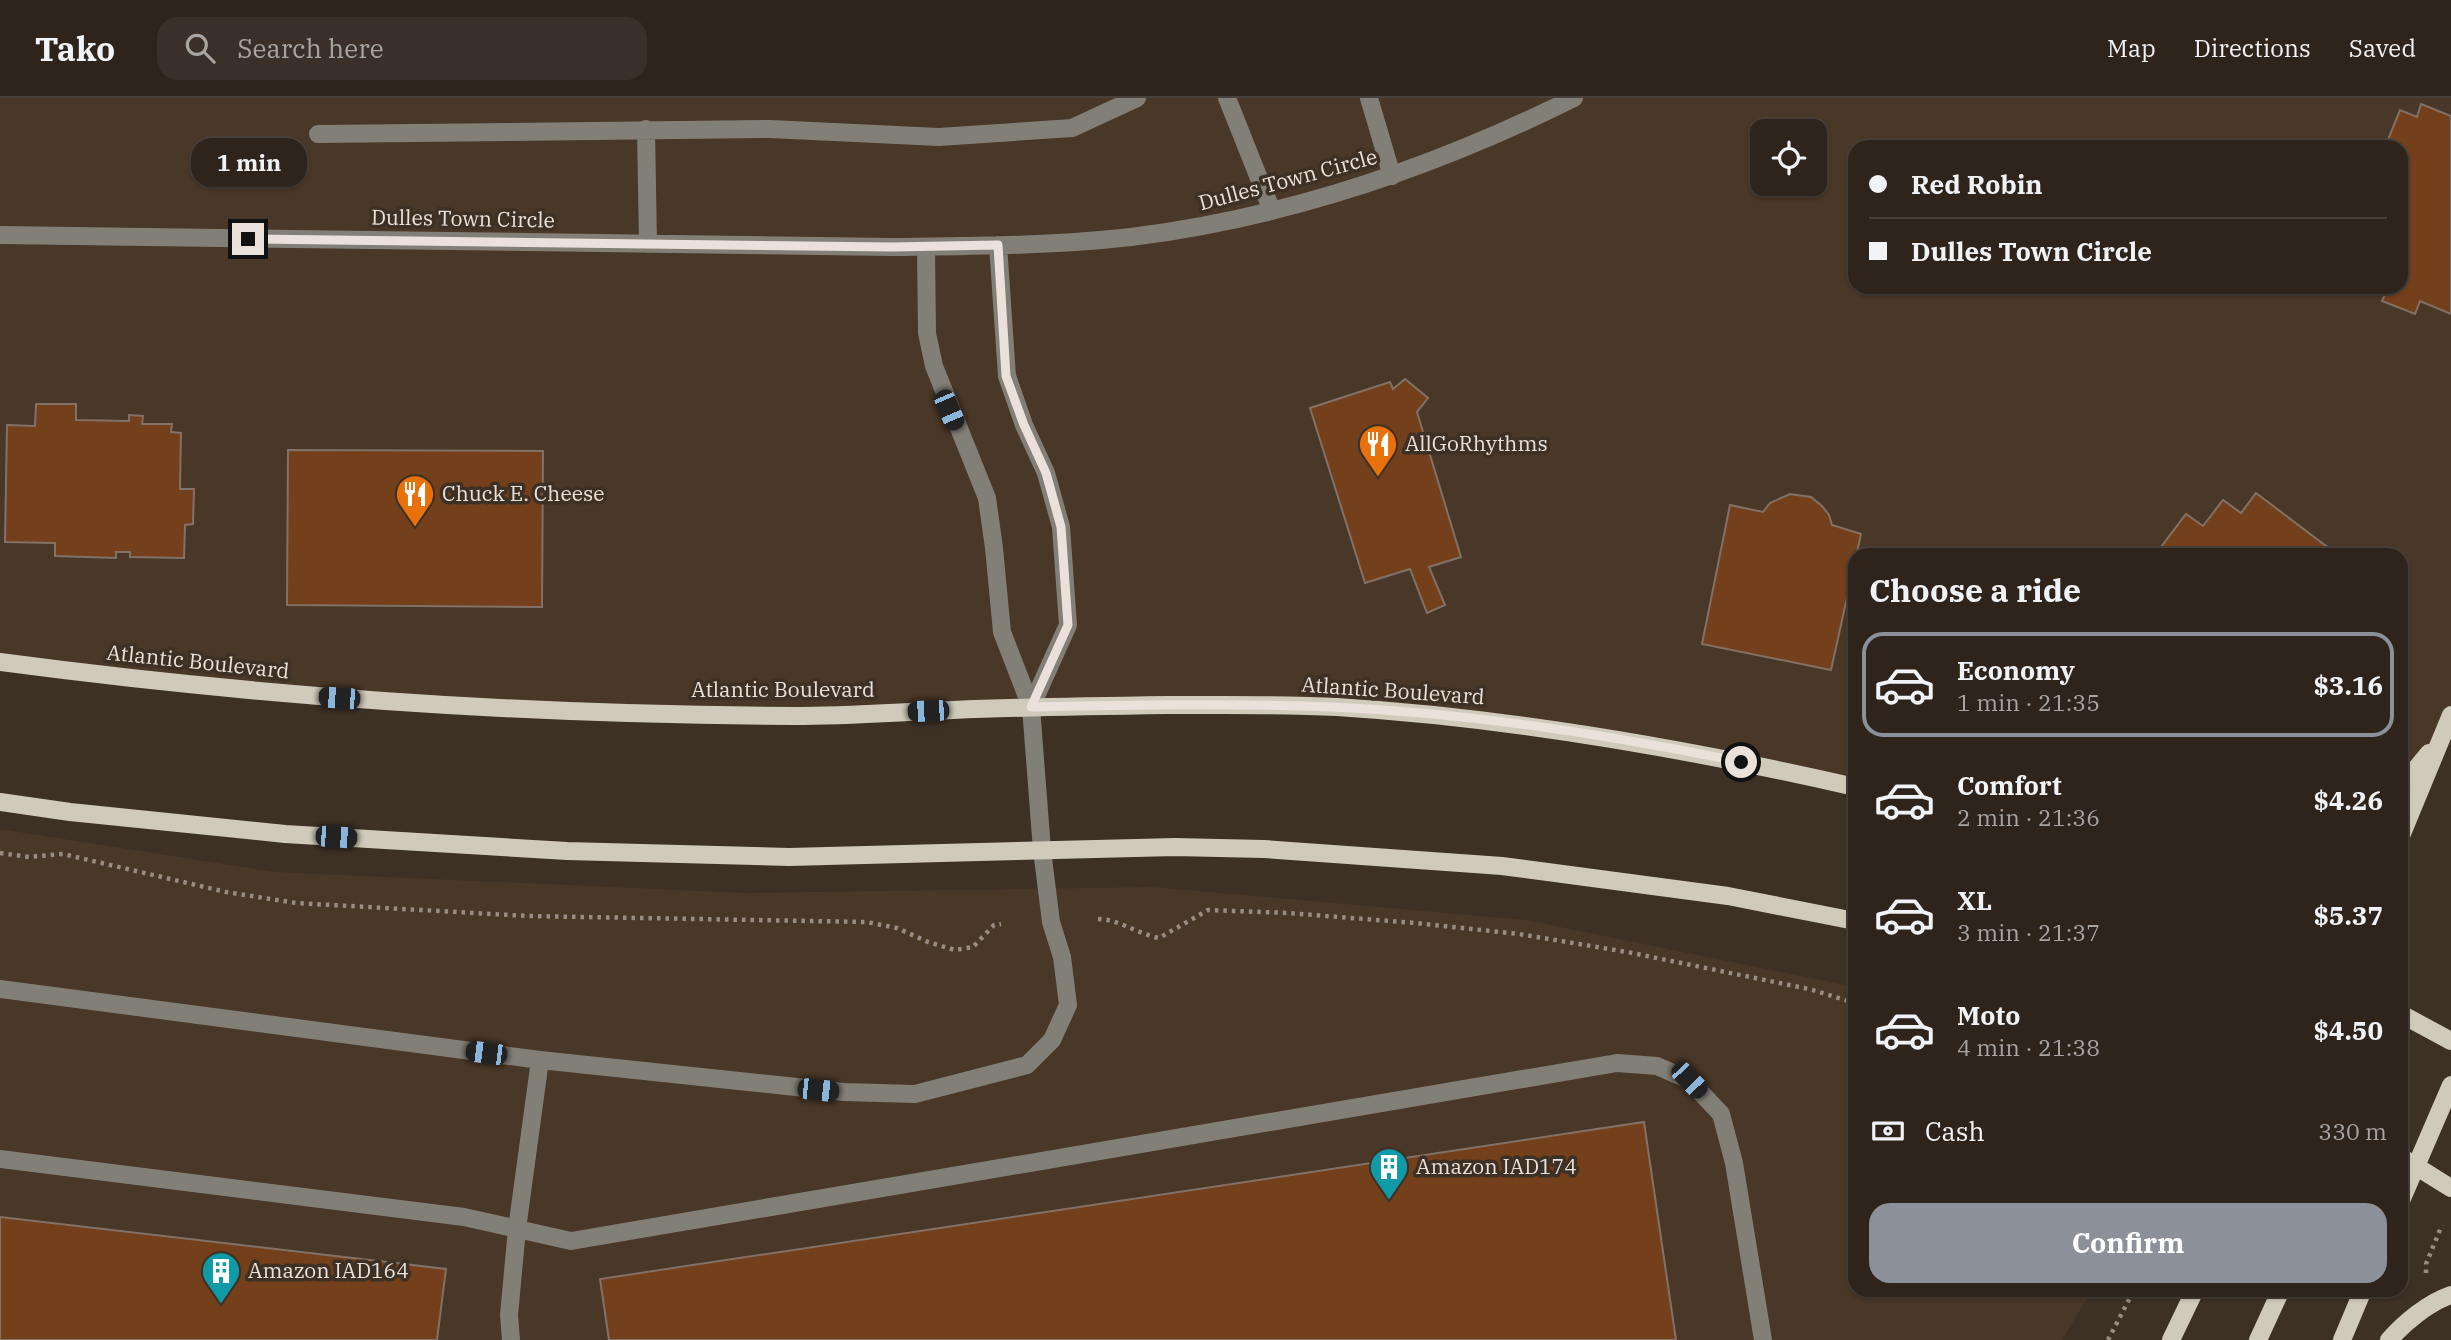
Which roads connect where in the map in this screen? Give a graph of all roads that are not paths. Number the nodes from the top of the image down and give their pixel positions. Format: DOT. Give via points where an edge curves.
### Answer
graph roads {
  1 [pos="1137,98"];
  2 [pos="1227,98"];
  3 [pos="1369,98"];
  4 [pos="1574,98"];
  5 [pos="646,129"];
  6 [pos="317,134"];
  7 [pos="1392,176"];
  8 [pos="1272,211"];
  9 [pos="0,235"];
  10 [pos="648,244"];
  11 [pos="998,245"];
  12 [pos="926,247"];
  13 [pos="0,663"];
  14 [pos="1031,707"];
  15 [pos="2451,715"];
  16 [pos="2442,737"];
  17 [pos="2408,778"];
  18 [pos="1848,786"];
  19 [pos="0,802"];
  20 [pos="2408,819"];
  21 [pos="1042,850"];
  22 [pos="1848,920"];
  23 [pos="0,989"];
  24 [pos="2408,1018"];
  25 [pos="2451,1041"];
  26 [pos="540,1060"];
  27 [pos="2451,1085"];
  28 [pos="0,1159"];
  29 [pos="2408,1162"];
  30 [pos="2451,1188"];
  31 [pos="517,1229"];
  32 [pos="2451,1295"];
  33 [pos="2183,1297"];
  34 [pos="2192,1297"];
  35 [pos="2278,1297"];
  36 [pos="2360,1297"];
  37 [pos="2173,1337"];
  38 [pos="511,1340"];
  39 [pos="1763,1340"];
  40 [pos="2258,1340"];
  41 [pos="2342,1340"];
  42 [pos="2389,1340"];
  1 -- 5 [label="street" via="1072,128 963,136"];
  2 -- 8 [label="street"];
  3 -- 7 [label="street"];
  4 -- 7 [label="street, Dulles Town Circle"];
  5 -- 6 [label="street"];
  5 -- 10 [label="street"];
  7 -- 8 [label="street, Dulles Town Circle"];
  8 -- 11 [label="street, Dulles Town Circle" via="1129,237"];
  9 -- 10 [label="street, Dulles Town Circle"];
  10 -- 12 [label="street, Dulles Town Circle"];
  11 -- 12 [label="street, Dulles Town Circle"];
  11 -- 14 [label="street" via="1006,376 1046,473 1061,527 1068,625"];
  12 -- 14 [label="street" via="927,333 934,366 986,498 1002,632"];
  13 -- 14 [label="main road, Atlantic Boulevard" via="299,695 605,713 799,716"];
  14 -- 18 [label="main road, Atlantic Boulevard" via="1322,707 1464,718 1672,748"];
  14 -- 21 [label="street"];
  15 -- 16 [label="main road"];
  16 -- 17 [label="main road"];
  16 -- 20 [label="main road"];
  19 -- 21 [label="main road" via="285,834 567,851 789,857"];
  21 -- 22 [label="main road" via="1264,849 1502,866 1728,896"];
  21 -- 26 [label="street" via="1068,1005 1052,1040 1027,1065 915,1094 844,1093"];
  23 -- 26 [label="street"];
  24 -- 25 [label="main road"];
  26 -- 31 [label="street"];
  27 -- 29 [label="main road"];
  28 -- 31 [label="street" via="464,1217"];
  29 -- 30 [label="main road"];
  31 -- 38 [label="street"];
  31 -- 39 [label="street" via="571,1241 1617,1063 1657,1066 1689,1080 1721,1114 1734,1163"];
  32 -- 42 [label="main road" via="2438,1300"];
  33 -- 37 [label="main road"];
  34 -- 37 [label="main road"];
  35 -- 40 [label="main road"];
  36 -- 41 [label="main road"];
}
